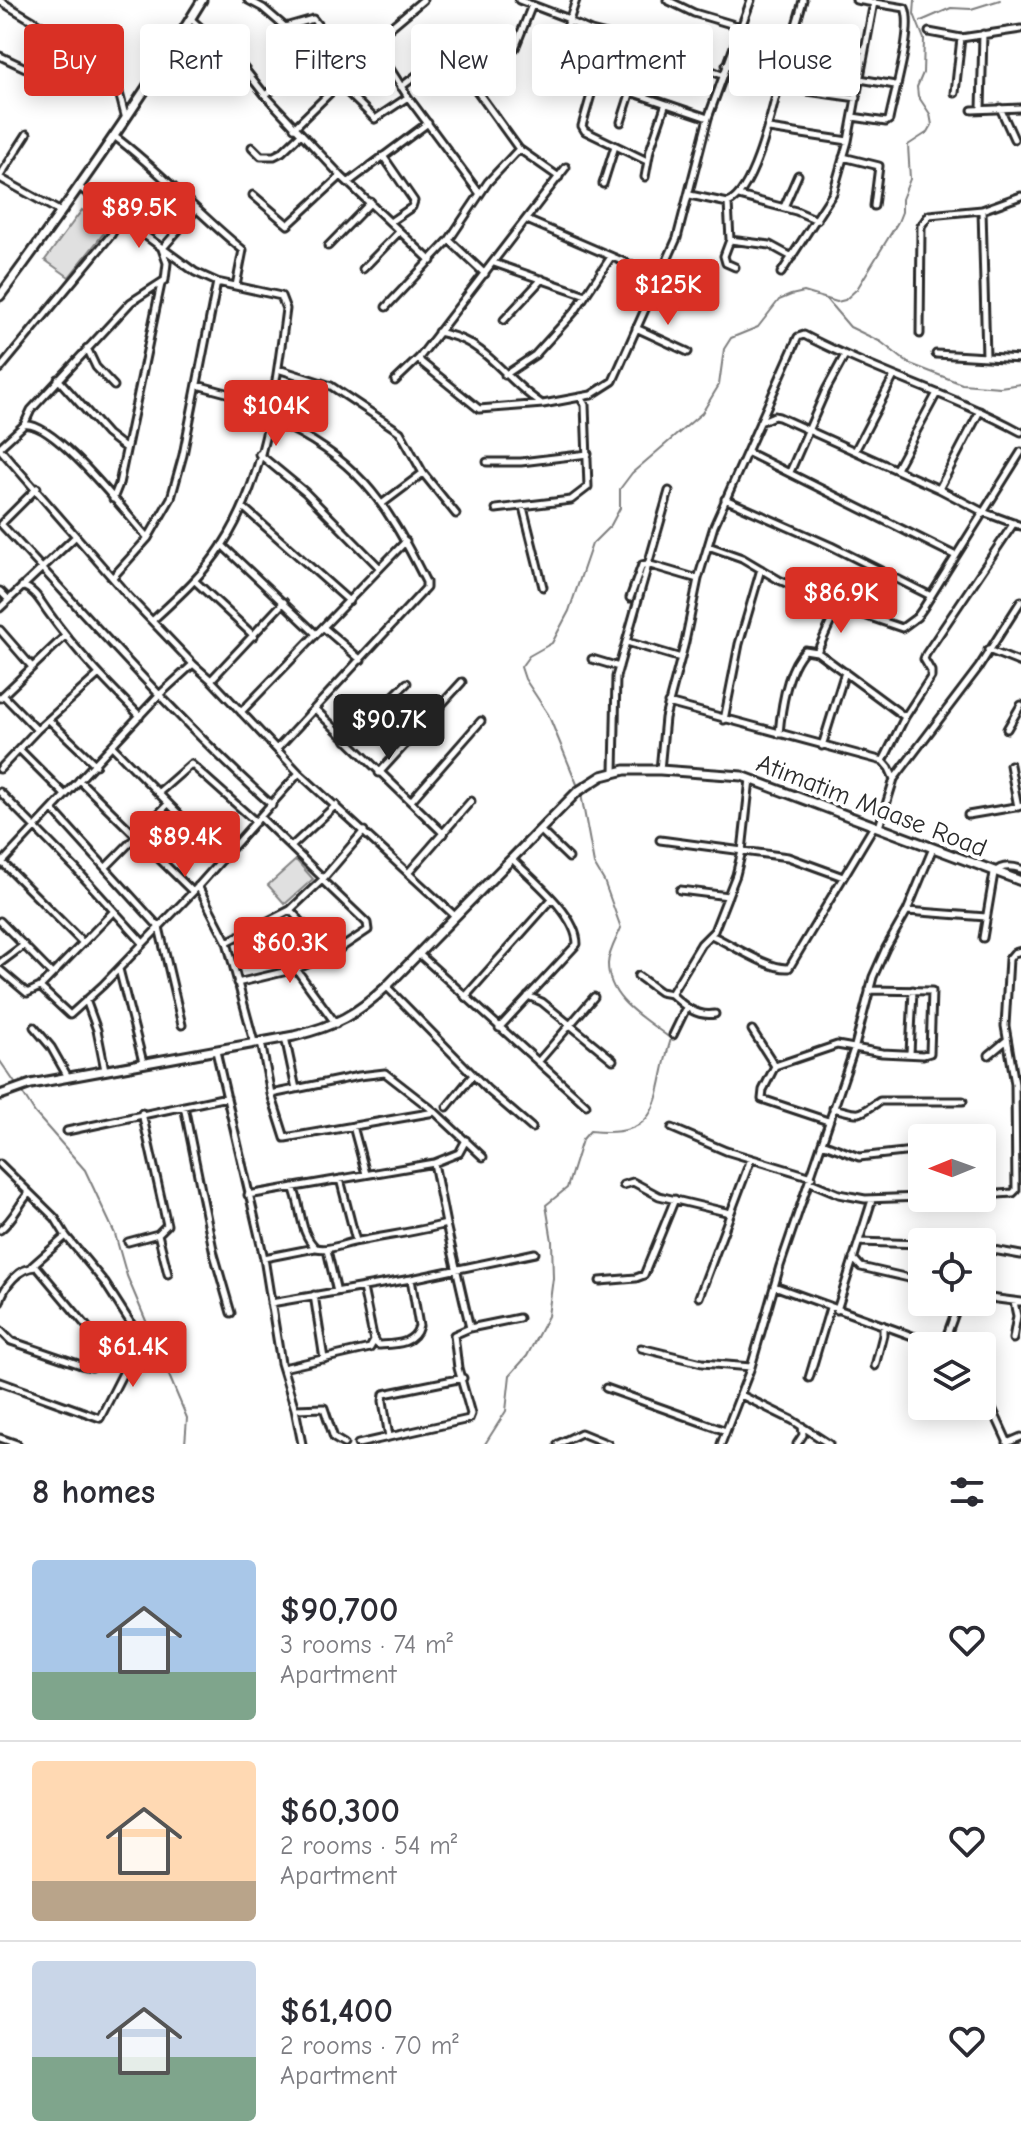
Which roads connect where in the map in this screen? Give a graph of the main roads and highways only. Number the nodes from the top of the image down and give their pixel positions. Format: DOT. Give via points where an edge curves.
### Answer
graph roads {
  1 [pos="202,0"];
  2 [pos="0,296"];
  3 [pos="1021,881"];
  4 [pos="0,1095"];
  1 -- 2 [label="main road" via="126,119"];
  3 -- 4 [label="main road, Atimatim Maase Road" via="750,778 660,770 614,772 577,792 387,986 337,1025 20,1086"];
}
